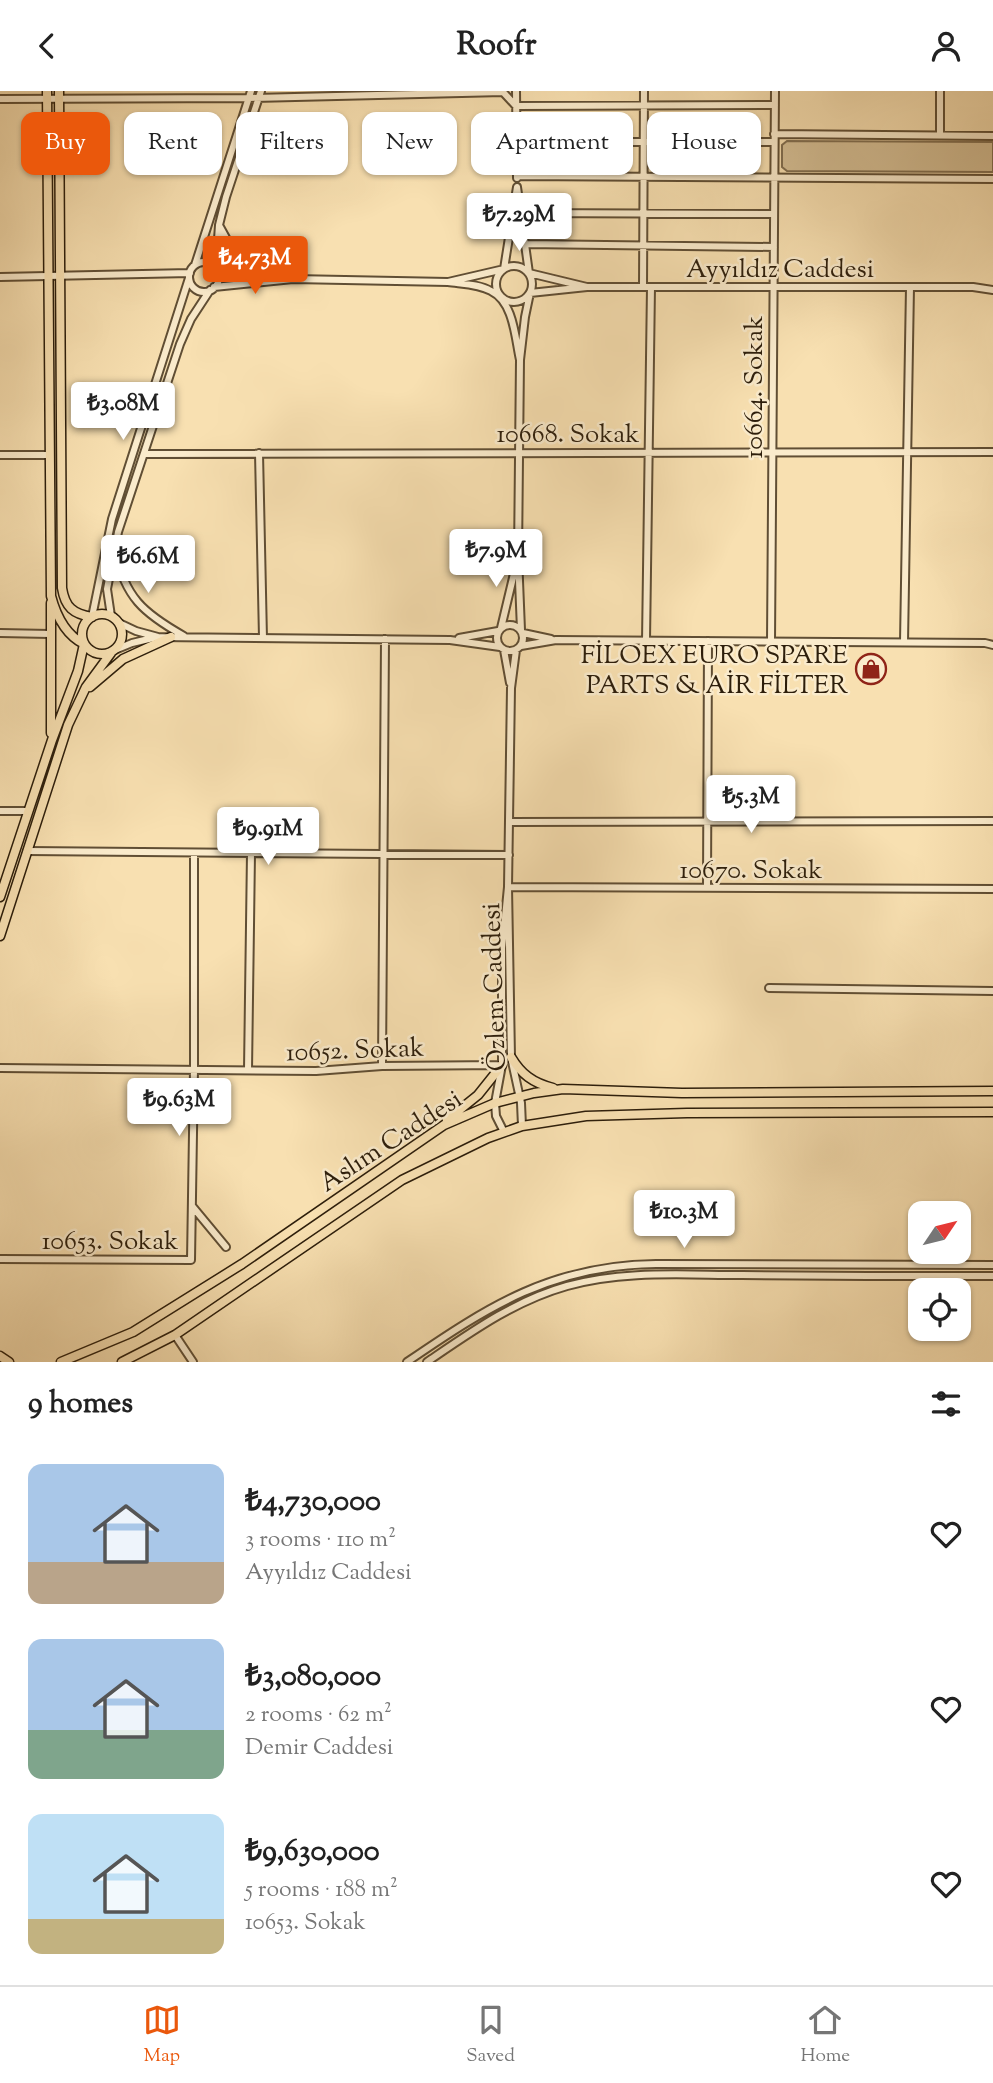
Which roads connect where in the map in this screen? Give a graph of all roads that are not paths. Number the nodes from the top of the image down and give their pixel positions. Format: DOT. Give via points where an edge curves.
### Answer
graph roads {
  1 [pos="516,91"];
  2 [pos="644,91"];
  3 [pos="775,91"];
  4 [pos="940,91"];
  5 [pos="250,94"];
  6 [pos="260,94"];
  7 [pos="47,95"];
  8 [pos="59,95"];
  9 [pos="0,99"];
  10 [pos="775,105"];
  11 [pos="516,106"];
  12 [pos="644,106"];
  13 [pos="516,112"];
  14 [pos="940,135"];
  15 [pos="993,136"];
  16 [pos="774,138"];
  17 [pos="633,142"];
  18 [pos="644,142"];
  19 [pos="517,176"];
  20 [pos="644,177"];
  21 [pos="774,177"];
  22 [pos="993,179"];
  23 [pos="517,187"];
  24 [pos="522,212"];
  25 [pos="644,213"];
  26 [pos="774,214"];
  27 [pos="219,225"];
  28 [pos="526,244"];
  29 [pos="644,245"];
  30 [pos="774,247"];
  31 [pos="195,265"];
  32 [pos="217,269"];
  33 [pos="504,269"];
  34 [pos="529,273"];
  35 [pos="190,275"];
  36 [pos="264,275"];
  37 [pos="0,277"];
  38 [pos="50,277"];
  39 [pos="61,277"];
  40 [pos="293,279"];
  41 [pos="448,282"];
  42 [pos="993,283"];
  43 [pos="587,287"];
  44 [pos="647,287"];
  45 [pos="773,287"];
  46 [pos="910,287"];
  47 [pos="973,287"];
  48 [pos="212,288"];
  49 [pos="993,290"];
  50 [pos="530,293"];
  51 [pos="502,297"];
  52 [pos="520,360"];
  53 [pos="519,452"];
  54 [pos="650,452"];
  55 [pos="772,452"];
  56 [pos="907,452"];
  57 [pos="993,452"];
  58 [pos="259,453"];
  59 [pos="50,454"];
  60 [pos="144,454"];
  61 [pos="0,455"];
  62 [pos="114,548"];
  63 [pos="518,556"];
  64 [pos="51,596"];
  65 [pos="111,616"];
  66 [pos="92,617"];
  67 [pos="119,622"];
  68 [pos="500,629"];
  69 [pos="522,632"];
  70 [pos="0,633"];
  71 [pos="50,633"];
  72 [pos="158,637"];
  73 [pos="171,637"];
  74 [pos="185,637"];
  75 [pos="263,638"];
  76 [pos="385,639"];
  77 [pos="450,640"];
  78 [pos="556,640"];
  79 [pos="646,641"];
  80 [pos="708,641"];
  81 [pos="771,642"];
  82 [pos="904,642"];
  83 [pos="993,643"];
  84 [pos="84,644"];
  85 [pos="519,648"];
  86 [pos="502,649"];
  87 [pos="113,652"];
  88 [pos="510,688"];
  89 [pos="79,700"];
  90 [pos="51,740"];
  91 [pos="0,811"];
  92 [pos="27,811"];
  93 [pos="707,821"];
  94 [pos="993,821"];
  95 [pos="509,822"];
  96 [pos="27,851"];
  97 [pos="194,853"];
  98 [pos="251,853"];
  99 [pos="383,855"];
  100 [pos="509,856"];
  101 [pos="508,887"];
  102 [pos="707,888"];
  103 [pos="993,889"];
  104 [pos="0,897"];
  105 [pos="0,936"];
  106 [pos="769,988"];
  107 [pos="993,991"];
  108 [pos="511,1057"];
  109 [pos="502,1065"];
  110 [pos="382,1066"];
  111 [pos="0,1068"];
  112 [pos="194,1069"];
  113 [pos="248,1070"];
  114 [pos="563,1089"];
  115 [pos="993,1089"];
  116 [pos="520,1096"];
  117 [pos="495,1103"];
  118 [pos="993,1112"];
  119 [pos="522,1126"];
  120 [pos="504,1132"];
  121 [pos="433,1133"];
  122 [pos="192,1206"];
  123 [pos="226,1247"];
  124 [pos="0,1259"];
  125 [pos="993,1265"];
  126 [pos="993,1276"];
  127 [pos="175,1335"];
  128 [pos="0,1356"];
  129 [pos="9,1362"];
  130 [pos="61,1362"];
  131 [pos="122,1362"];
  132 [pos="193,1362"];
  133 [pos="407,1362"];
  134 [pos="427,1362"];
  1 -- 11 [label="street"];
  2 -- 12 [label="street"];
  3 -- 10 [label="street, 10664. Sokak"];
  4 -- 14 [label="street"];
  5 -- 6 [label="street"];
  5 -- 8 [label="street"];
  5 -- 31 [label="street"];
  6 -- 11 [label="street" via="503,92"];
  6 -- 27 [label="street"];
  7 -- 8 [label="street"];
  7 -- 9 [label="street"];
  7 -- 38 [label="main road"];
  8 -- 39 [label="main road"];
  10 -- 12 [label="street"];
  10 -- 16 [label="street, 10664. Sokak"];
  11 -- 12 [label="street"];
  11 -- 13 [label="street"];
  12 -- 18 [label="street"];
  14 -- 15 [label="street"];
  14 -- 16 [label="street"];
  16 -- 18 [label="street"];
  16 -- 21 [label="street, 10664. Sokak"];
  17 -- 18 [label="street"];
  18 -- 20 [label="street"];
  19 -- 20 [label="street"];
  19 -- 23 [label="street"];
  20 -- 21 [label="street"];
  20 -- 25 [label="street"];
  21 -- 22 [label="street"];
  21 -- 26 [label="street, 10664. Sokak"];
  23 -- 24 [label="street"];
  23 -- 33 [label="street"];
  24 -- 25 [label="street"];
  24 -- 28 [label="street"];
  25 -- 26 [label="street"];
  25 -- 29 [label="street"];
  26 -- 30 [label="street, 10664. Sokak"];
  27 -- 32 [label="street"];
  27 -- 36 [label="street" via="237,258"];
  28 -- 29 [label="street"];
  28 -- 34 [label="street"];
  29 -- 30 [label="street"];
  29 -- 44 [label="street"];
  30 -- 45 [label="street, 10664. Sokak"];
  31 -- 32 [label="street" via="205,262"];
  31 -- 35 [label="street"];
  32 -- 36 [label="street"];
  32 -- 48 [label="street" via="218,280"];
  33 -- 34 [label="street" via="514,266"];
  33 -- 41 [label="street"];
  33 -- 51 [label="street" via="496,283"];
  34 -- 43 [label="street, Ayyıldız Caddesi"];
  34 -- 50 [label="street"];
  35 -- 39 [label="street"];
  35 -- 48 [label="street" via="197,289"];
  35 -- 66 [label="street" via="112,519"];
  36 -- 40 [label="street"];
  37 -- 38 [label="street"];
  38 -- 39 [label="street"];
  38 -- 59 [label="main road"];
  39 -- 66 [label="main road" via="62,588 69,608"];
  40 -- 41 [label="street"];
  40 -- 48 [label="street"];
  41 -- 51 [label="street" via="490,289"];
  42 -- 47 [label="street, Ayyıldız Caddesi"];
  43 -- 44 [label="street, Ayyıldız Caddesi"];
  43 -- 50 [label="street, Ayyıldız Caddesi"];
  44 -- 45 [label="street, Ayyıldız Caddesi"];
  44 -- 54 [label="street"];
  45 -- 46 [label="street, Ayyıldız Caddesi"];
  45 -- 55 [label="street, 10664. Sokak"];
  46 -- 47 [label="street, Ayyıldız Caddesi"];
  46 -- 56 [label="street"];
  47 -- 49 [label="street, Ayyıldız Caddesi"];
  48 -- 60 [label="street" via="180,344"];
  50 -- 51 [label="street" via="517,302"];
  50 -- 52 [label="street"];
  51 -- 52 [label="street"];
  52 -- 53 [label="street"];
  53 -- 54 [label="street, 10668. Sokak"];
  53 -- 58 [label="street, 10668. Sokak"];
  53 -- 63 [label="street"];
  54 -- 55 [label="street, 10668. Sokak"];
  54 -- 79 [label="street"];
  55 -- 56 [label="street, 10668. Sokak"];
  55 -- 81 [label="street, 10664. Sokak"];
  56 -- 57 [label="street, 10668. Sokak"];
  56 -- 82 [label="street"];
  58 -- 60 [label="street, 10668. Sokak"];
  58 -- 75 [label="street"];
  59 -- 61 [label="street"];
  59 -- 64 [label="main road"];
  60 -- 62 [label="street"];
  62 -- 65 [label="street" via="107,589"];
  62 -- 74 [label="street" via="133,599 154,619"];
  63 -- 68 [label="street"];
  63 -- 69 [label="street"];
  64 -- 71 [label="main road"];
  64 -- 84 [label="main road" via="64,626"];
  65 -- 66 [label="main road"];
  65 -- 67 [label="main road"];
  66 -- 84 [label="main road" via="83,629"];
  67 -- 72 [label="street"];
  67 -- 87 [label="main road" via="122,637"];
  68 -- 69 [label="street" via="514,625"];
  68 -- 77 [label="street"];
  68 -- 86 [label="street" via="497,639"];
  69 -- 78 [label="street"];
  69 -- 85 [label="street"];
  70 -- 71 [label="street"];
  71 -- 90 [label="main road"];
  72 -- 73 [label="street"];
  72 -- 87 [label="street"];
  73 -- 74 [label="street"];
  73 -- 89 [label="main road" via="122,659"];
  74 -- 75 [label="street"];
  75 -- 76 [label="street"];
  76 -- 77 [label="street"];
  76 -- 99 [label="street"];
  77 -- 86 [label="street"];
  78 -- 79 [label="street"];
  78 -- 85 [label="street"];
  79 -- 80 [label="street"];
  80 -- 81 [label="street"];
  80 -- 93 [label="street"];
  81 -- 82 [label="street"];
  82 -- 83 [label="street"];
  84 -- 87 [label="main road" via="96,654"];
  84 -- 90 [label="main road"];
  85 -- 86 [label="street"];
  85 -- 88 [label="street, Özlem Caddesi"];
  86 -- 88 [label="street, Özlem Caddesi"];
  87 -- 89 [label="main road"];
  88 -- 95 [label="street, Özlem Caddesi"];
  89 -- 96 [label="main road"];
  90 -- 92 [label="main road"];
  91 -- 92 [label="street"];
  92 -- 104 [label="main road"];
  93 -- 94 [label="street"];
  93 -- 95 [label="street"];
  93 -- 102 [label="street"];
  95 -- 100 [label="street, Özlem Caddesi"];
  96 -- 97 [label="street"];
  96 -- 105 [label="main road"];
  97 -- 98 [label="street"];
  97 -- 112 [label="street, 10653. Sokak"];
  98 -- 99 [label="street"];
  98 -- 113 [label="street"];
  99 -- 100 [label="street"];
  99 -- 110 [label="street"];
  100 -- 101 [label="street, Özlem Caddesi"];
  101 -- 102 [label="street, 10670. Sokak"];
  101 -- 108 [label="street, Özlem Caddesi"];
  101 -- 109 [label="street, Özlem Caddesi" via="502,949"];
  102 -- 103 [label="street, 10670. Sokak"];
  106 -- 107 [label="street"];
  108 -- 114 [label="main road" via="529,1079"];
  108 -- 116 [label="street, Özlem Caddesi"];
  109 -- 110 [label="street, 10652. Sokak"];
  109 -- 117 [label="street, Özlem Caddesi"];
  109 -- 121 [label="main road" via="478,1095"];
  110 -- 113 [label="street, 10652. Sokak"];
  111 -- 112 [label="street, 10652. Sokak"];
  112 -- 113 [label="street, 10652. Sokak"];
  112 -- 122 [label="street, 10653. Sokak"];
  114 -- 115 [label="main road, Aslım Caddesi" via="682,1093"];
  114 -- 116 [label="main road, Aslım Caddesi"];
  116 -- 117 [label="main road, Aslım Caddesi"];
  116 -- 119 [label="street, Özlem Caddesi"];
  117 -- 120 [label="street, Özlem Caddesi"];
  117 -- 121 [label="main road, Aslım Caddesi"];
  118 -- 119 [label="main road, Aslım Caddesi" via="586,1116"];
  119 -- 120 [label="main road, Aslım Caddesi"];
  120 -- 127 [label="main road, Aslım Caddesi" via="402,1180"];
  121 -- 130 [label="main road, Aslım Caddesi" via="171,1310 133,1332"];
  122 -- 123 [label="street"];
  122 -- 124 [label="street, 10653. Sokak" via="191,1260"];
  125 -- 133 [label="street" via="656,1264 600,1268 545,1283 496,1304"];
  126 -- 134 [label="street" via="654,1275 595,1280 554,1290 510,1309"];
  127 -- 131 [label="main road, Aslım Caddesi"];
  127 -- 132 [label="street"];
  128 -- 129 [label="main road"];
}
